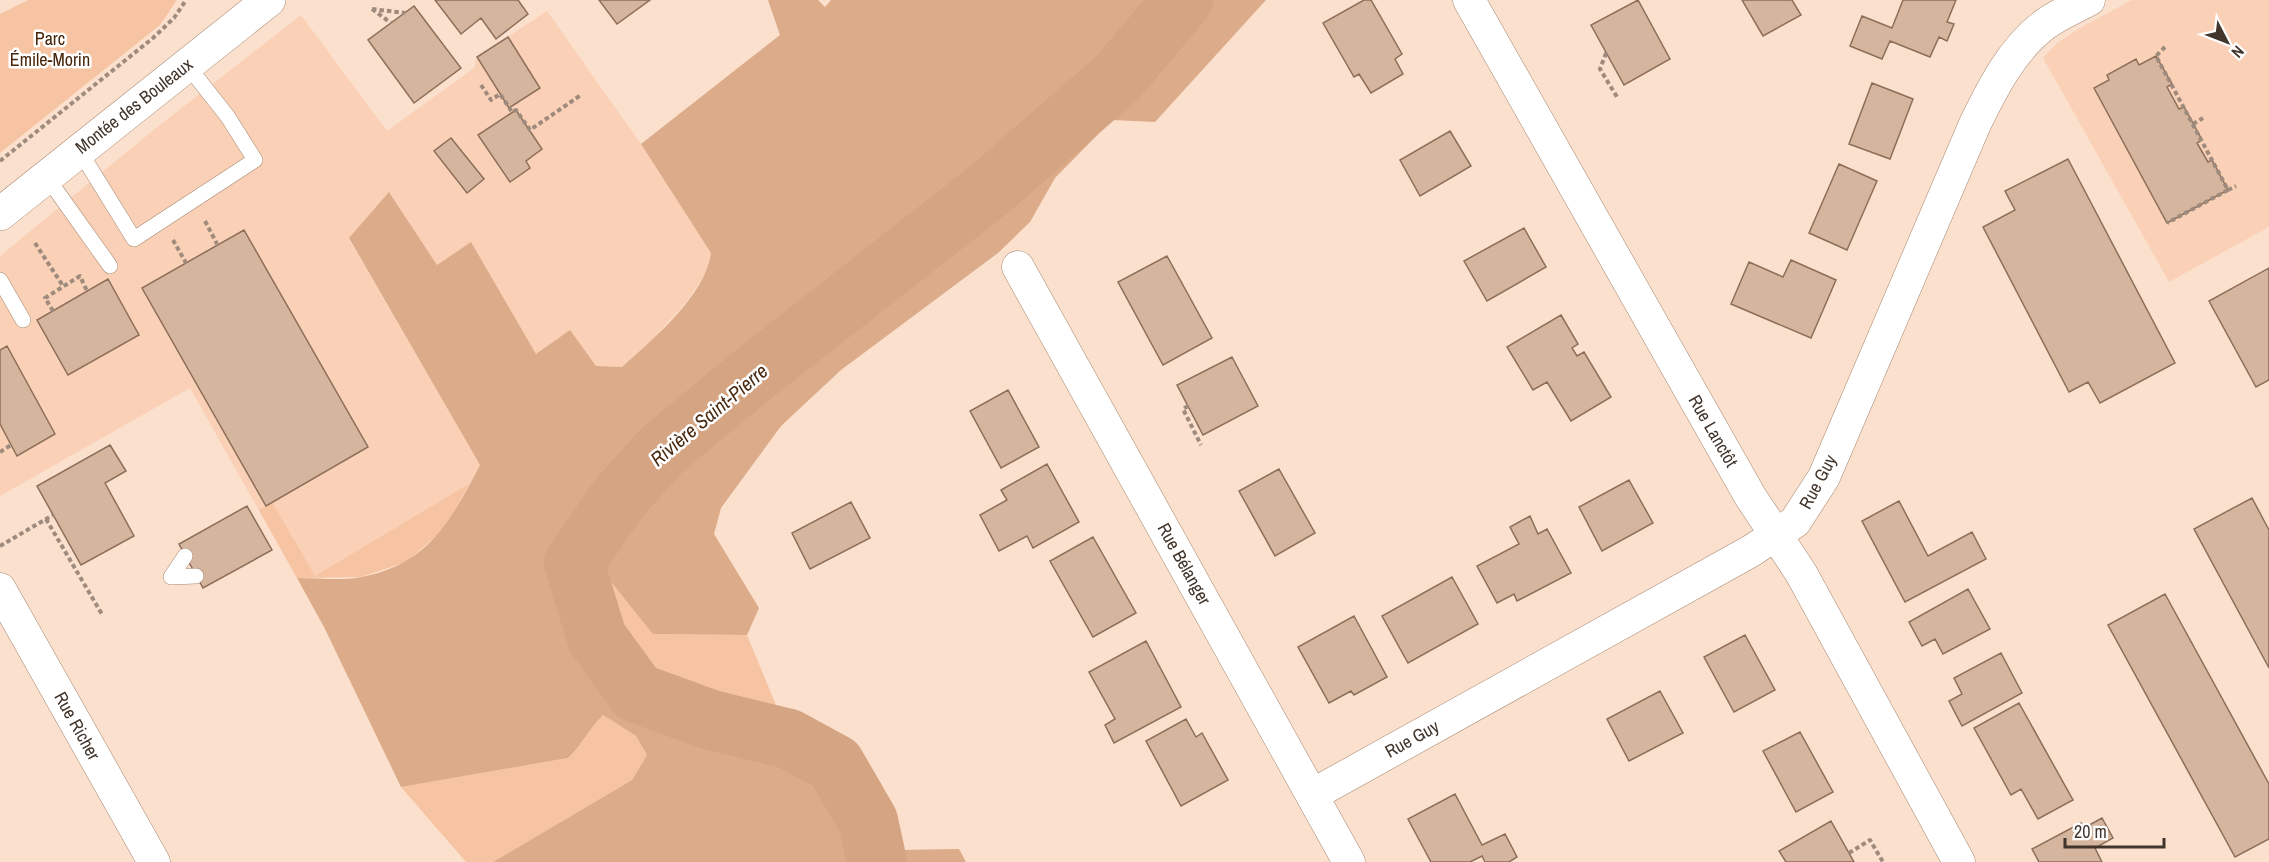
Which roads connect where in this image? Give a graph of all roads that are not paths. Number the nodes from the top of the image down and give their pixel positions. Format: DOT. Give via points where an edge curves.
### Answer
graph roads {
  1 [pos="269,0"];
  2 [pos="1469,0"];
  3 [pos="2089,0"];
  4 [pos="187,65"];
  5 [pos="79,150"];
  6 [pos="46,176"];
  7 [pos="0,214"];
  8 [pos="110,266"];
  9 [pos="1018,267"];
  10 [pos="0,280"];
  11 [pos="23,320"];
  12 [pos="1776,536"];
  13 [pos="185,556"];
  14 [pos="196,576"];
  15 [pos="0,589"];
  16 [pos="1312,795"];
  17 [pos="154,862"];
  18 [pos="1349,862"];
  19 [pos="1959,862"];
  1 -- 4 [label="street, Montée des Bouleaux"];
  2 -- 12 [label="street, Rue Lanctôt"];
  3 -- 12 [label="street, Rue Guy" via="2033,35 1990,94 1824,477 1795,522"];
  4 -- 5 [label="street, Montée des Bouleaux"];
  4 -- 5 [label="lane" via="228,117 255,160 134,239"];
  5 -- 6 [label="street, Montée des Bouleaux"];
  6 -- 7 [label="street, Montée des Bouleaux"];
  6 -- 8 [label="lane"];
  9 -- 16 [label="street, Rue Bélanger"];
  10 -- 11 [label="lane"];
  12 -- 16 [label="street, Rue Guy"];
  12 -- 19 [label="street, Rue Lanctôt" via="1802,573"];
  13 -- 14 [label="lane" via="171,577"];
  15 -- 17 [label="street, Rue Richer"];
  16 -- 18 [label="street, Rue Bélanger"];
}
